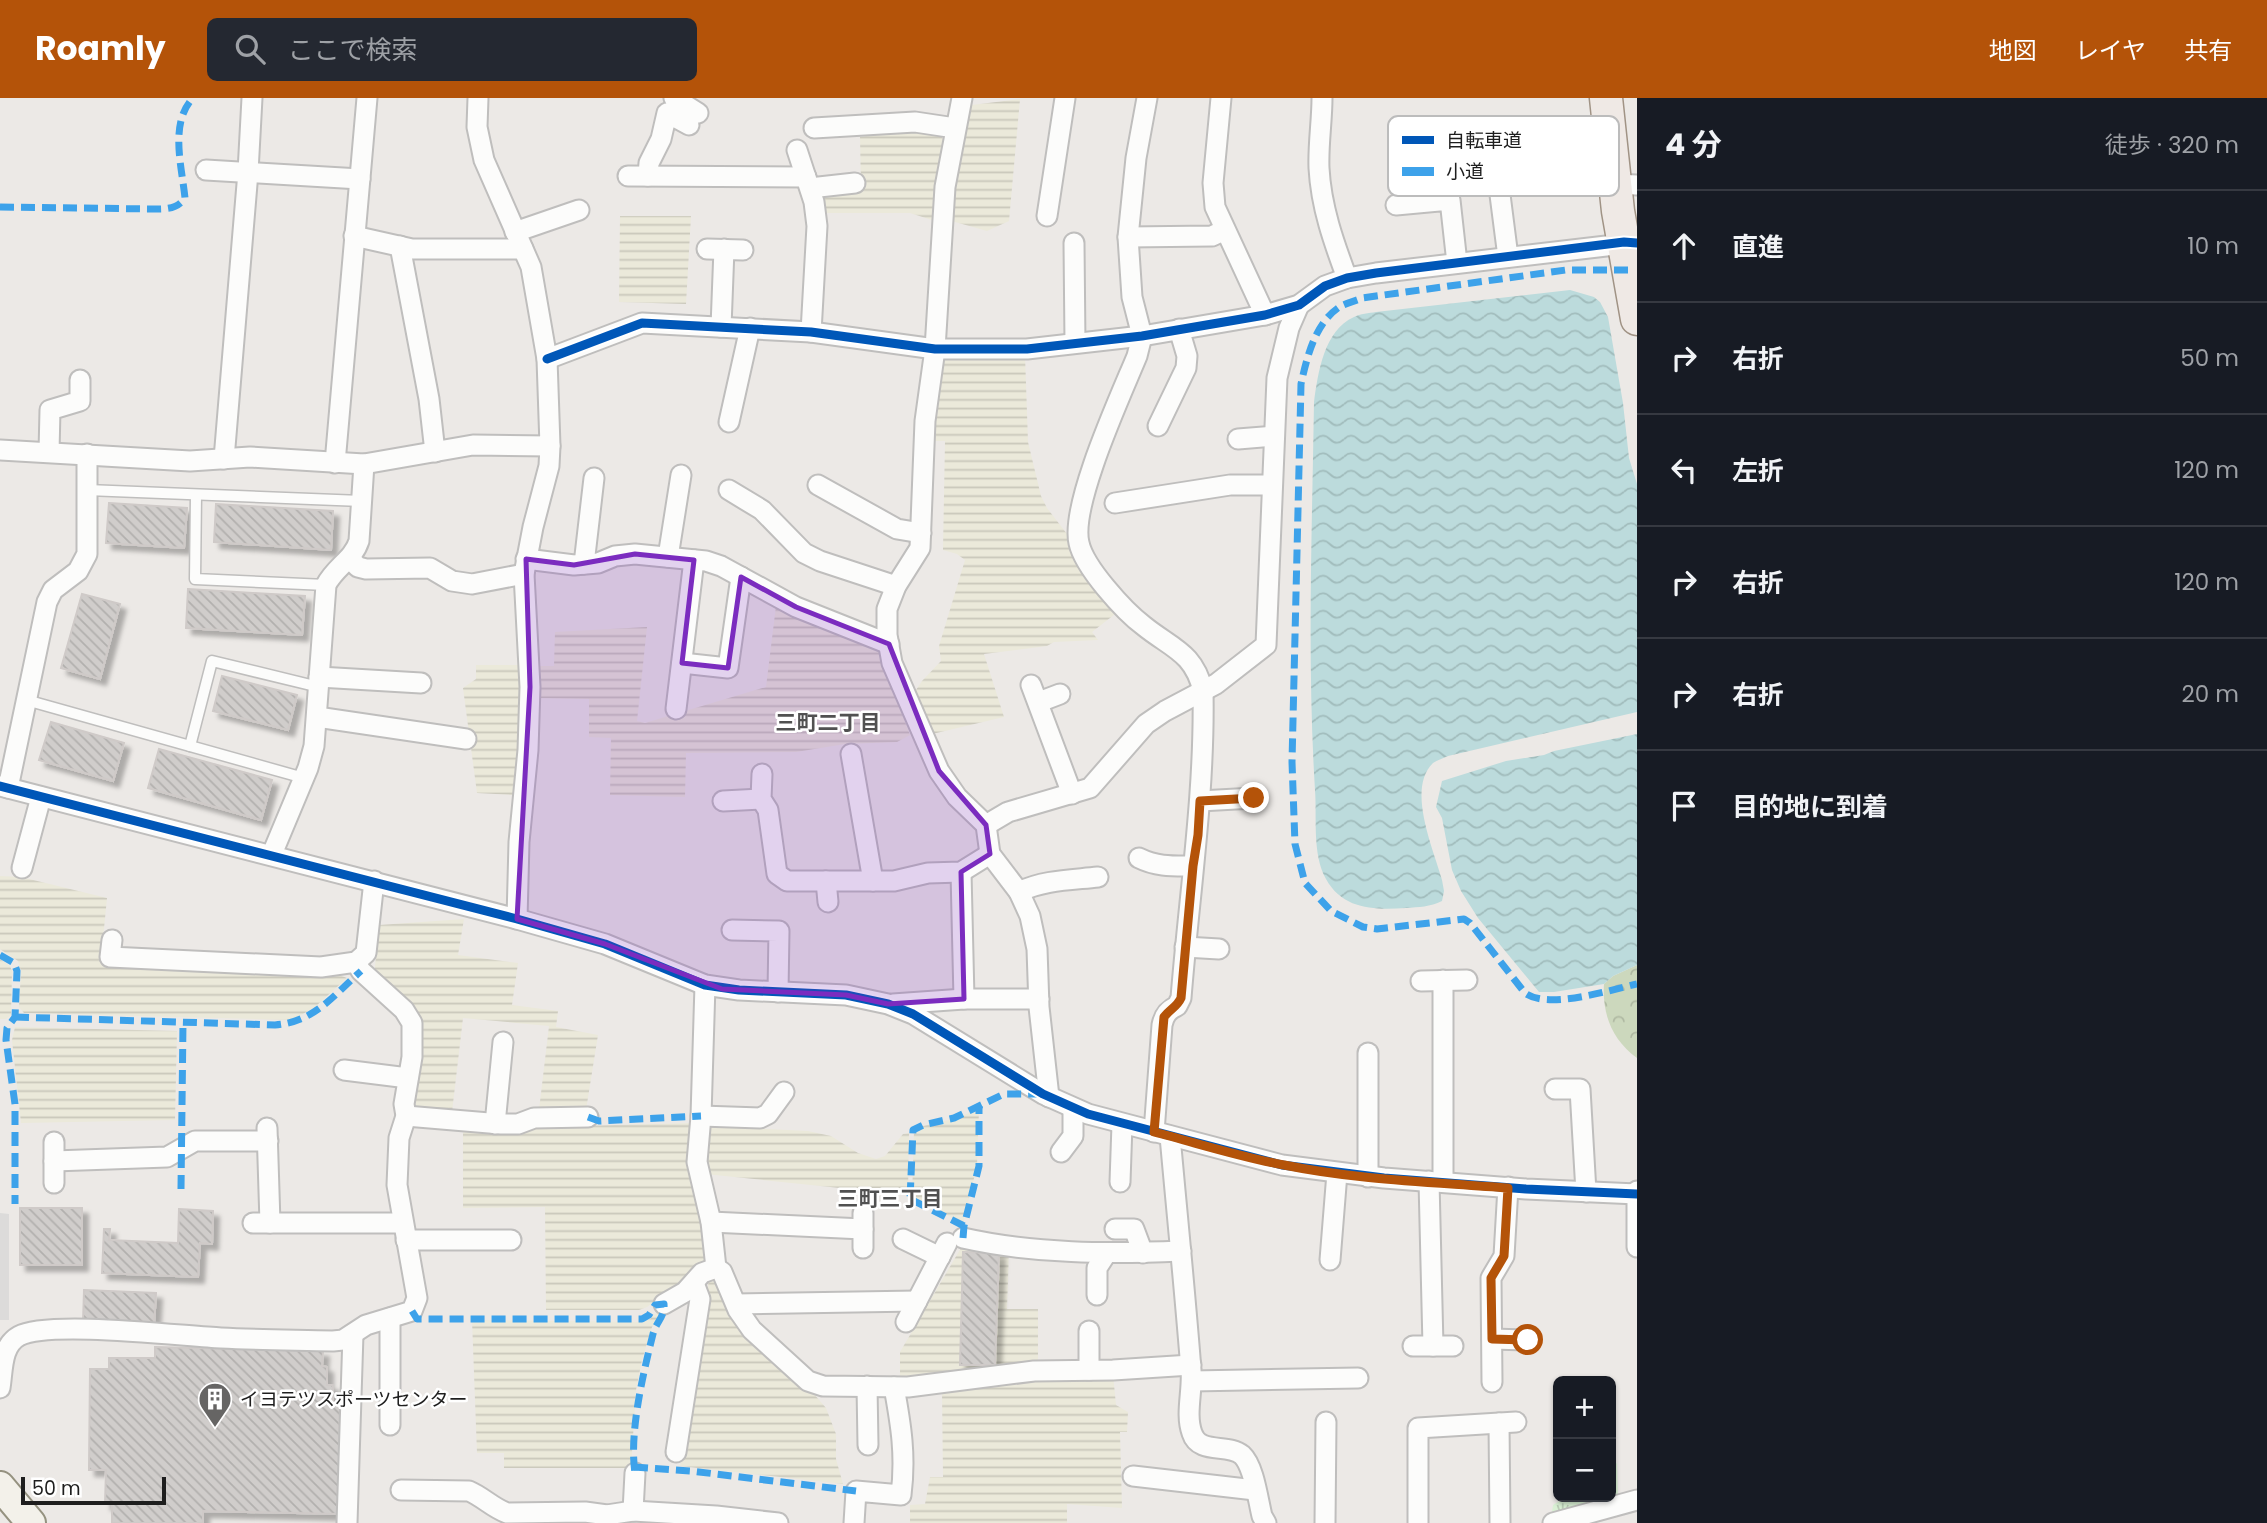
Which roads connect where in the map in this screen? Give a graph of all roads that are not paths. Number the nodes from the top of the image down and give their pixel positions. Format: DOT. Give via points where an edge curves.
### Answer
graph roads {
  1 [pos="252,98"];
  2 [pos="367,98"];
  3 [pos="478,98"];
  4 [pos="966,98"];
  5 [pos="1065,98"];
  6 [pos="1147,98"];
  7 [pos="1222,98"];
  8 [pos="1322,98"];
  9 [pos="1606,98"];
  10 [pos="677,99"];
  11 [pos="1610,116"];
  12 [pos="814,128"];
  13 [pos="955,128"];
  14 [pos="797,150"];
  15 [pos="1619,155"];
  16 [pos="206,170"];
  17 [pos="248,172"];
  18 [pos="628,176"];
  19 [pos="648,176"];
  20 [pos="359,179"];
  21 [pos="808,182"];
  22 [pos="855,183"];
  23 [pos="1626,185"];
  24 [pos="1500,196"];
  25 [pos="1396,205"];
  26 [pos="579,210"];
  27 [pos="1047,216"];
  28 [pos="1225,230"];
  29 [pos="354,236"];
  30 [pos="1128,237"];
  31 [pos="519,240"];
  32 [pos="1074,243"];
  33 [pos="1630,243"];
  34 [pos="400,246"];
  35 [pos="725,249"];
  36 [pos="1508,257"];
  37 [pos="1457,263"];
  38 [pos="1347,278"];
  39 [pos="1299,305"];
  40 [pos="1265,315"];
  41 [pos="1637,319"];
  42 [pos="721,327"];
  43 [pos="750,328"];
  44 [pos="1180,329"];
  45 [pos="811,332"];
  46 [pos="1142,336"];
  47 [pos="1075,343"];
  48 [pos="935,348"];
  49 [pos="547,359"];
  50 [pos="80,380"];
  51 [pos="729,422"];
  52 [pos="1158,426"];
  53 [pos="1274,436"];
  54 [pos="1238,439"];
  55 [pos="550,446"];
  56 [pos="0,450"];
  57 [pos="49,452"];
  58 [pos="435,452"];
  59 [pos="87,454"];
  60 [pos="224,459"];
  61 [pos="335,463"];
  62 [pos="364,464"];
  63 [pos="681,475"];
  64 [pos="594,478"];
  65 [pos="818,485"];
  66 [pos="1272,485"];
  67 [pos="87,490"];
  68 [pos="729,490"];
  69 [pos="196,495"];
  70 [pos="362,501"];
  71 [pos="1115,503"];
  72 [pos="921,533"];
  73 [pos="668,556"];
  74 [pos="350,559"];
  75 [pos="694,560"];
  76 [pos="584,564"];
  77 [pos="525,567"];
  78 [pos="741,577"];
  79 [pos="326,585"];
  80 [pos="896,586"];
  81 [pos="888,644"];
  82 [pos="682,663"];
  83 [pos="319,682"];
  84 [pos="421,683"];
  85 [pos="1203,691"];
  86 [pos="1060,694"];
  87 [pos="26,700"];
  88 [pos="676,709"];
  89 [pos="317,717"];
  90 [pos="466,739"];
  91 [pos="190,746"];
  92 [pos="851,754"];
  93 [pos="762,774"];
  94 [pos="304,779"];
  95 [pos="4,787"];
  96 [pos="1072,794"];
  97 [pos="41,797"];
  98 [pos="1254,798"];
  99 [pos="761,799"];
  100 [pos="723,801"];
  101 [pos="1200,801"];
  102 [pos="986,825"];
  103 [pos="272,854"];
  104 [pos="990,854"];
  105 [pos="1139,858"];
  106 [pos="1193,866"];
  107 [pos="22,868"];
  108 [pos="961,872"];
  109 [pos="1098,877"];
  110 [pos="374,881"];
  111 [pos="826,881"];
  112 [pos="873,881"];
  113 [pos="1019,892"];
  114 [pos="828,902"];
  115 [pos="517,919"];
  116 [pos="732,930"];
  117 [pos="112,940"];
  118 [pos="1185,947"];
  119 [pos="1219,949"];
  120 [pos="356,962"];
  121 [pos="1443,980"];
  122 [pos="1467,980"];
  123 [pos="1421,981"];
  124 [pos="705,985"];
  125 [pos="778,992"];
  126 [pos="964,999"];
  127 [pos="1039,999"];
  128 [pos="888,1004"];
  129 [pos="503,1042"];
  130 [pos="1368,1053"];
  131 [pos="344,1070"];
  132 [pos="408,1078"];
  133 [pos="1555,1089"];
  134 [pos="784,1091"];
  135 [pos="1049,1097"];
  136 [pos="1073,1108"];
  137 [pos="406,1116"];
  138 [pos="701,1116"];
  139 [pos="588,1117"];
  140 [pos="495,1124"];
  141 [pos="1122,1124"];
  142 [pos="1162,1134"];
  143 [pos="1061,1152"];
  144 [pos="1337,1173"];
  145 [pos="1368,1177"];
  146 [pos="1120,1182"];
  147 [pos="1436,1182"];
  148 [pos="54,1183"];
  149 [pos="1508,1188"];
  150 [pos="1586,1192"];
  151 [pos="1637,1193"];
  152 [pos="710,1222"];
  153 [pos="1115,1229"];
  154 [pos="863,1230"];
  155 [pos="405,1232"];
  156 [pos="511,1240"];
  157 [pos="903,1240"];
  158 [pos="950,1246"];
  159 [pos="1637,1247"];
  160 [pos="1181,1251"];
  161 [pos="1143,1253"];
  162 [pos="1106,1254"];
  163 [pos="1330,1261"];
  164 [pos="716,1268"];
  165 [pos="694,1283"];
  166 [pos="1097,1295"];
  167 [pos="917,1301"];
  168 [pos="664,1304"];
  169 [pos="736,1304"];
  170 [pos="390,1318"];
  171 [pos="906,1322"];
  172 [pos="1089,1331"];
  173 [pos="353,1335"];
  174 [pos="1492,1339"];
  175 [pos="1528,1340"];
  176 [pos="1453,1346"];
  177 [pos="1089,1370"];
  178 [pos="1191,1373"];
  179 [pos="1359,1378"];
  180 [pos="1492,1382"];
  181 [pos="867,1387"];
  182 [pos="894,1387"];
  183 [pos="0,1388"];
  184 [pos="1326,1422"];
  185 [pos="390,1425"];
  186 [pos="867,1445"];
  187 [pos="676,1452"];
  188 [pos="635,1473"];
  189 [pos="1133,1476"];
  190 [pos="0,1486"];
  191 [pos="401,1490"];
  192 [pos="1255,1490"];
  193 [pos="1637,1500"];
  194 [pos="633,1511"];
  195 [pos="507,1518"];
  196 [pos="607,1519"];
  197 [pos="31,1523"];
  198 [pos="347,1523"];
  199 [pos="778,1523"];
  200 [pos="854,1523"];
  201 [pos="1266,1523"];
  202 [pos="1325,1523"];
  203 [pos="1418,1523"];
  204 [pos="1500,1523"];
  205 [pos="1553,1523"];
  1 -- 17 [label="street"];
  2 -- 20 [label="street"];
  3 -- 31 [label="street" via="477,127 484,160"];
  4 -- 13 [label="street"];
  5 -- 27 [label="street" via="1041,193"];
  6 -- 30 [label="street"];
  7 -- 28 [label="street" via="1213,183 1215,207"];
  8 -- 38 [label="street" via="1322,197"];
  9 -- 11 [label="main road"];
  10 -- 19 [label="street" via="693,119 667,113"];
  12 -- 13 [label="street" via="915,122"];
  13 -- 48 [label="street" via="945,187"];
  14 -- 21 [label="street"];
  15 -- 23 [label="main road"];
  16 -- 17 [label="street"];
  17 -- 20 [label="street"];
  17 -- 60 [label="street"];
  18 -- 19 [label="street"];
  19 -- 21 [label="street"];
  20 -- 29 [label="street"];
  21 -- 22 [label="street"];
  21 -- 45 [label="street" via="817,226"];
  23 -- 33 [label="main road"];
  24 -- 36 [label="street"];
  25 -- 37 [label="street" via="1450,200"];
  26 -- 31 [label="street"];
  28 -- 30 [label="street" via="1212,236"];
  28 -- 40 [label="street"];
  29 -- 34 [label="street"];
  29 -- 61 [label="street"];
  30 -- 46 [label="street" via="1132,297"];
  31 -- 34 [label="street" via="412,249"];
  31 -- 49 [label="street" via="531,267"];
  32 -- 47 [label="street"];
  33 -- 36 [label="street"];
  33 -- 41 [label="main road"];
  34 -- 58 [label="street"];
  35 -- 42 [label="street"];
  36 -- 37 [label="street"];
  37 -- 38 [label="street"];
  38 -- 39 [label="street" via="1325,286"];
  39 -- 40 [label="street"];
  39 -- 53 [label="street" via="1277,378"];
  40 -- 44 [label="street"];
  42 -- 43 [label="street"];
  42 -- 49 [label="street" via="642,323"];
  43 -- 45 [label="street"];
  43 -- 51 [label="street"];
  44 -- 46 [label="street"];
  44 -- 52 [label="street" via="1186,368"];
  45 -- 48 [label="street"];
  46 -- 47 [label="street"];
  46 -- 85 [label="street" via="1083,495 1079,544 1128,614 1186,656"];
  47 -- 48 [label="street" via="1027,349"];
  48 -- 72 [label="street" via="925,421"];
  49 -- 55 [label="street"];
  50 -- 57 [label="street" via="80,401 50,410"];
  53 -- 54 [label="street"];
  53 -- 66 [label="street"];
  55 -- 58 [label="street" via="473,445"];
  55 -- 77 [label="street"];
  56 -- 57 [label="street"];
  57 -- 59 [label="street"];
  58 -- 62 [label="street"];
  59 -- 60 [label="street"];
  59 -- 67 [label="street"];
  60 -- 61 [label="street"];
  61 -- 62 [label="street"];
  62 -- 70 [label="street"];
  63 -- 73 [label="street"];
  64 -- 76 [label="street"];
  65 -- 72 [label="street" via="897,529"];
  66 -- 71 [label="street" via="1230,485"];
  66 -- 85 [label="street" via="1266,645"];
  67 -- 69 [label="lane"];
  67 -- 87 [label="street" via="88,554 47,602"];
  68 -- 80 [label="street" via="762,510 804,553"];
  69 -- 70 [label="lane"];
  69 -- 79 [label="lane" via="195,579"];
  70 -- 74 [label="street" via="359,541"];
  72 -- 80 [label="street" via="920,548"];
  73 -- 75 [label="street"];
  73 -- 76 [label="street" via="635,554"];
  74 -- 77 [label="street" via="366,569 430,568 452,581 472,584"];
  74 -- 79 [label="street"];
  75 -- 78 [label="street"];
  75 -- 82 [label="street"];
  76 -- 77 [label="street"];
  77 -- 115 [label="street" via="530,687"];
  78 -- 81 [label="street" via="796,607"];
  78 -- 82 [label="street" via="728,668"];
  79 -- 83 [label="street"];
  80 -- 81 [label="street" via="887,609"];
  81 -- 102 [label="street" via="939,771"];
  82 -- 88 [label="street"];
  83 -- 84 [label="street"];
  83 -- 89 [label="street"];
  83 -- 91 [label="lane" via="212,661"];
  85 -- 96 [label="street" via="1146,724 1090,788"];
  85 -- 101 [label="street"];
  86 -- 96 [label="street" via="1035,694"];
  87 -- 91 [label="lane"];
  87 -- 95 [label="street"];
  89 -- 90 [label="street"];
  89 -- 94 [label="street"];
  91 -- 94 [label="lane"];
  92 -- 112 [label="street"];
  93 -- 99 [label="street"];
  94 -- 103 [label="street"];
  95 -- 97 [label="street"];
  96 -- 102 [label="street" via="1008,812"];
  97 -- 103 [label="street"];
  97 -- 107 [label="street"];
  98 -- 101 [label="street"];
  99 -- 100 [label="street"];
  99 -- 111 [label="street" via="768,810 777,874 787,881"];
  101 -- 106 [label="street"];
  102 -- 104 [label="street"];
  103 -- 110 [label="street"];
  104 -- 108 [label="street"];
  104 -- 113 [label="street"];
  105 -- 106 [label="street" via="1164,866"];
  106 -- 118 [label="street"];
  108 -- 112 [label="street"];
  108 -- 126 [label="street"];
  109 -- 113 [label="street" via="1045,883"];
  110 -- 115 [label="street"];
  110 -- 120 [label="street" via="366,953"];
  111 -- 112 [label="street"];
  111 -- 114 [label="street"];
  113 -- 127 [label="street" via="1037,949"];
  115 -- 124 [label="street" via="606,944"];
  116 -- 125 [label="street" via="779,931"];
  117 -- 120 [label="street" via="110,957 321,967"];
  118 -- 119 [label="street"];
  118 -- 142 [label="street" via="1181,998 1164,1017 1163,1025"];
  120 -- 132 [label="street" via="412,1023"];
  121 -- 122 [label="street"];
  121 -- 123 [label="street"];
  121 -- 147 [label="street"];
  124 -- 125 [label="street"];
  124 -- 138 [label="street"];
  125 -- 128 [label="street" via="846,995"];
  126 -- 127 [label="street"];
  126 -- 128 [label="street"];
  127 -- 135 [label="street"];
  128 -- 135 [label="street" via="913,1014"];
  129 -- 140 [label="street"];
  130 -- 145 [label="street"];
  131 -- 132 [label="street"];
  132 -- 137 [label="street"];
  133 -- 150 [label="street" via="1580,1089"];
  134 -- 138 [label="street" via="760,1118"];
  135 -- 136 [label="street"];
  136 -- 141 [label="street"];
  136 -- 143 [label="street" via="1073,1136"];
  137 -- 140 [label="street"];
  137 -- 155 [label="street" via="397,1172"];
  138 -- 152 [label="street" via="698,1173"];
  139 -- 140 [label="street"];
  141 -- 142 [label="street"];
  141 -- 146 [label="street"];
  142 -- 144 [label="street" via="1282,1165"];
  142 -- 160 [label="street"];
  144 -- 145 [label="street"];
  144 -- 163 [label="street"];
  145 -- 147 [label="street"];
  147 -- 149 [label="street"];
  147 -- 176 [label="street" via="1423,1346"];
  148 -- 155 [label="street" via="54,1152 167,1157 195,1141 267,1135 262,1223"];
  149 -- 150 [label="street"];
  149 -- 174 [label="street" via="1504,1256 1491,1278"];
  150 -- 151 [label="street"];
  151 -- 159 [label="street"];
  152 -- 154 [label="street"];
  152 -- 164 [label="street"];
  153 -- 161 [label="street" via="1134,1229"];
  155 -- 156 [label="street"];
  155 -- 170 [label="street" via="417,1298 412,1311"];
  157 -- 158 [label="street"];
  158 -- 162 [label="street" via="990,1244"];
  158 -- 167 [label="street"];
  160 -- 161 [label="street"];
  160 -- 178 [label="street"];
  161 -- 162 [label="street"];
  162 -- 166 [label="street" via="1097,1268"];
  164 -- 165 [label="street" via="702,1273"];
  164 -- 169 [label="street" via="727,1280"];
  165 -- 168 [label="street"];
  165 -- 187 [label="street" via="700,1299"];
  167 -- 169 [label="street"];
  167 -- 171 [label="street"];
  169 -- 181 [label="street" via="752,1330 808,1381"];
  170 -- 173 [label="street" via="366,1325"];
  170 -- 185 [label="street"];
  172 -- 177 [label="street"];
  173 -- 183 [label="street" via="332,1341 31,1331 11,1341"];
  173 -- 198 [label="street"];
  174 -- 175 [label="street"];
  174 -- 180 [label="street"];
  177 -- 178 [label="street"];
  177 -- 182 [label="street" via="1034,1371"];
  178 -- 179 [label="street"];
  178 -- 192 [label="street" via="1189,1427 1193,1438 1210,1448 1231,1449 1242,1455"];
  181 -- 182 [label="street"];
  181 -- 186 [label="street"];
  182 -- 200 [label="street" via="904,1440 901,1495 856,1492"];
  184 -- 202 [label="street"];
  188 -- 194 [label="street"];
  189 -- 192 [label="street"];
  190 -- 197 [label="main road"];
  191 -- 195 [label="street" via="469,1492"];
  192 -- 201 [label="street"];
  193 -- 205 [label="street"];
  194 -- 196 [label="street"];
  194 -- 199 [label="street"];
  195 -- 196 [label="street" via="586,1512"];
  203 -- 204 [label="street" via="1418,1429 1508,1422"];
}
